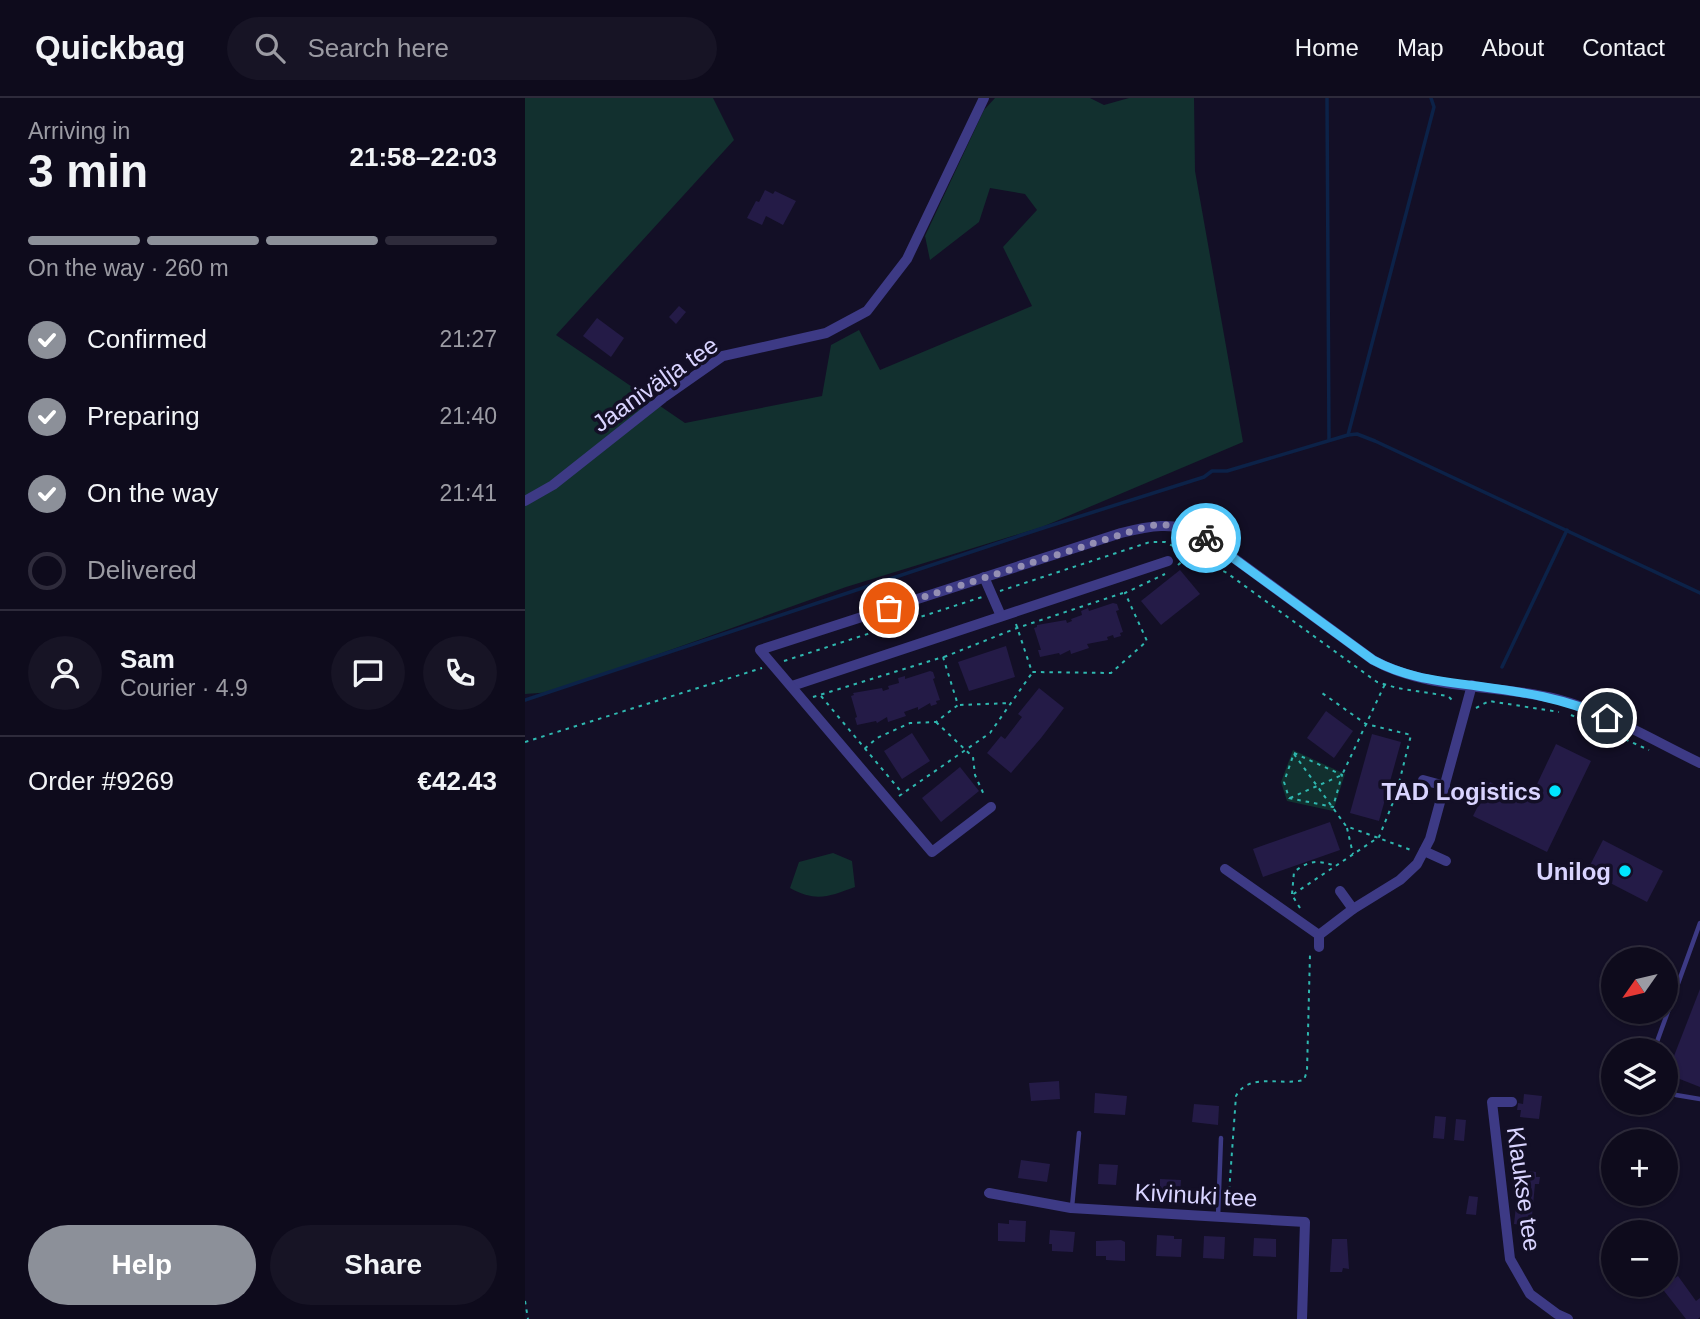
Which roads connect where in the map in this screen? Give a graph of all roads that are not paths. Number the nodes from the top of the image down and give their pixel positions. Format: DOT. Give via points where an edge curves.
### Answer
graph roads {
  1 [pos="984,98"];
  2 [pos="525,500"];
  3 [pos="1172,564"];
  4 [pos="984,577"];
  5 [pos="1001,616"];
  6 [pos="1472,685"];
  7 [pos="792,686"];
  8 [pos="1700,763"];
  9 [pos="1423,780"];
  10 [pos="1445,786"];
  11 [pos="991,807"];
  12 [pos="1420,852"];
  13 [pos="1446,861"];
  14 [pos="1225,869"];
  15 [pos="1341,891"];
  16 [pos="1353,909"];
  17 [pos="1700,923"];
  18 [pos="1319,935"];
  19 [pos="1319,947"];
  20 [pos="1658,1038"];
  21 [pos="1678,1095"];
  22 [pos="1700,1099"];
  23 [pos="1512,1102"];
  24 [pos="1079,1133"];
  25 [pos="1221,1138"];
  26 [pos="989,1193"];
  27 [pos="1072,1208"];
  28 [pos="1223,1219"];
  29 [pos="1302,1319"];
  30 [pos="1568,1319"];
  1 -- 2 [label="street, Jaanivälja tee" via="907,259 867,311 826,333 723,356 553,485"];
  3 -- 5 [label="street"];
  4 -- 5 [label="street"];
  4 -- 6 [label="street" via="1148,526 1188,528 1391,670"];
  4 -- 7 [label="street" via="760,650"];
  5 -- 7 [label="street"];
  6 -- 8 [label="street" via="1586,708"];
  6 -- 10 [label="street"];
  7 -- 11 [label="street" via="932,852"];
  9 -- 10 [label="street"];
  10 -- 12 [label="street" via="1430,839"];
  12 -- 13 [label="street"];
  12 -- 16 [label="street" via="1417,864 1400,880"];
  14 -- 18 [label="street"];
  15 -- 16 [label="street"];
  16 -- 18 [label="street"];
  17 -- 20 [label="lane"];
  18 -- 19 [label="street"];
  21 -- 22 [label="lane"];
  23 -- 30 [label="street, Klaukse tee" via="1492,1102 1510,1259 1530,1294"];
  24 -- 27 [label="lane"];
  25 -- 28 [label="lane"];
  26 -- 27 [label="street, Kivinuki tee"];
  27 -- 28 [label="street, Kivinuki tee"];
  28 -- 29 [label="street, Kivinuki tee" via="1305,1222"];
}
